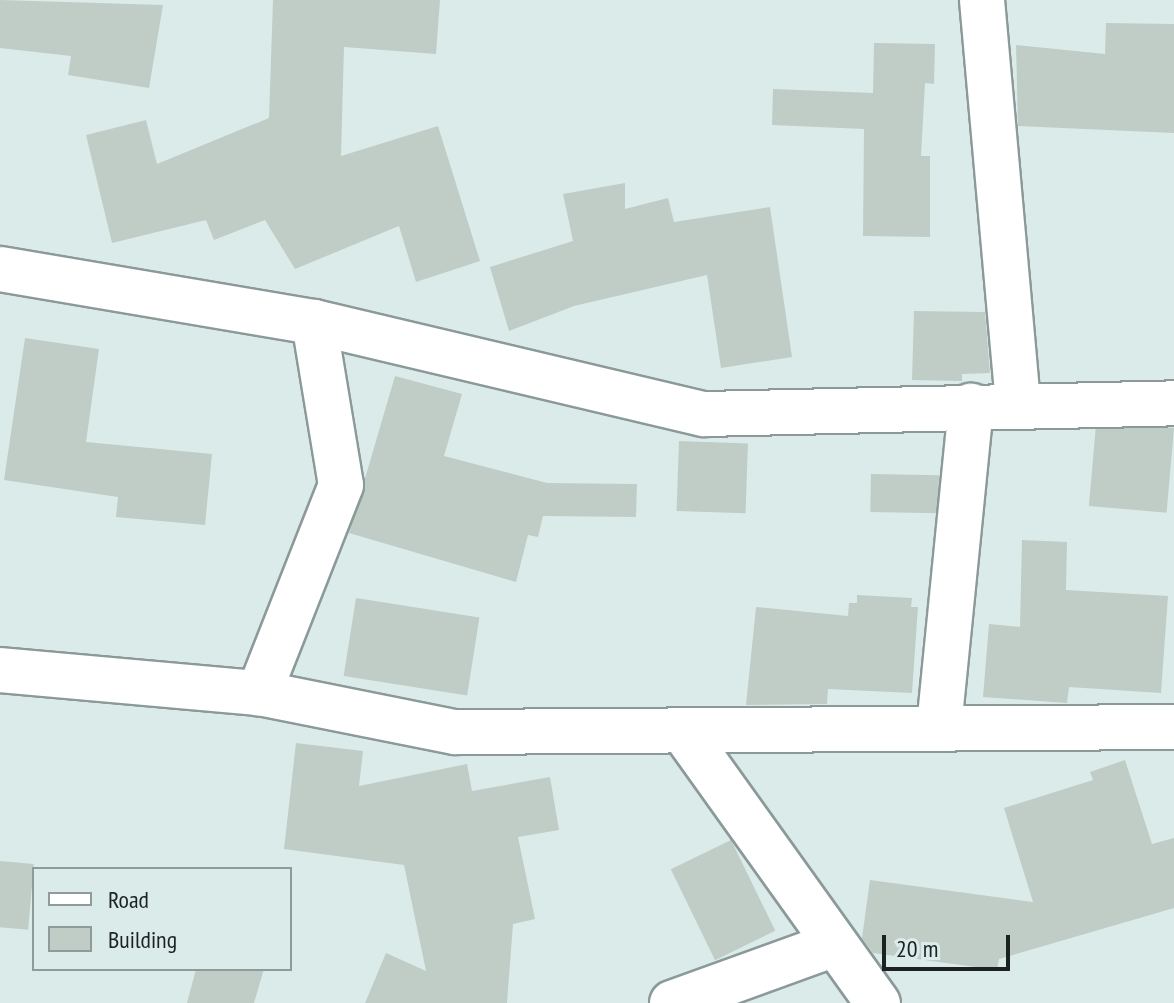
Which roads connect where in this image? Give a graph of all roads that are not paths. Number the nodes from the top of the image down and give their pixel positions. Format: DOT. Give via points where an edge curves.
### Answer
graph roads {
  1 [pos="982,0"];
  2 [pos="0,269"];
  3 [pos="314,322"];
  4 [pos="1174,403"];
  5 [pos="1018,404"];
  6 [pos="971,406"];
  7 [pos="0,670"];
  8 [pos="259,693"];
  9 [pos="939,727"];
  10 [pos="1174,727"];
  11 [pos="683,731"];
  12 [pos="832,945"];
  13 [pos="672,1003"];
  14 [pos="878,1003"];
  1 -- 5 [label="street"];
  2 -- 3 [label="street"];
  3 -- 6 [label="street" via="704,414"];
  3 -- 8 [label="street" via="341,485"];
  4 -- 5 [label="street"];
  5 -- 6 [label="street"];
  6 -- 9 [label="street"];
  7 -- 8 [label="street"];
  8 -- 11 [label="street" via="455,732"];
  9 -- 10 [label="street"];
  9 -- 11 [label="street"];
  11 -- 12 [label="street"];
  12 -- 13 [label="street"];
  12 -- 14 [label="street"];
}
